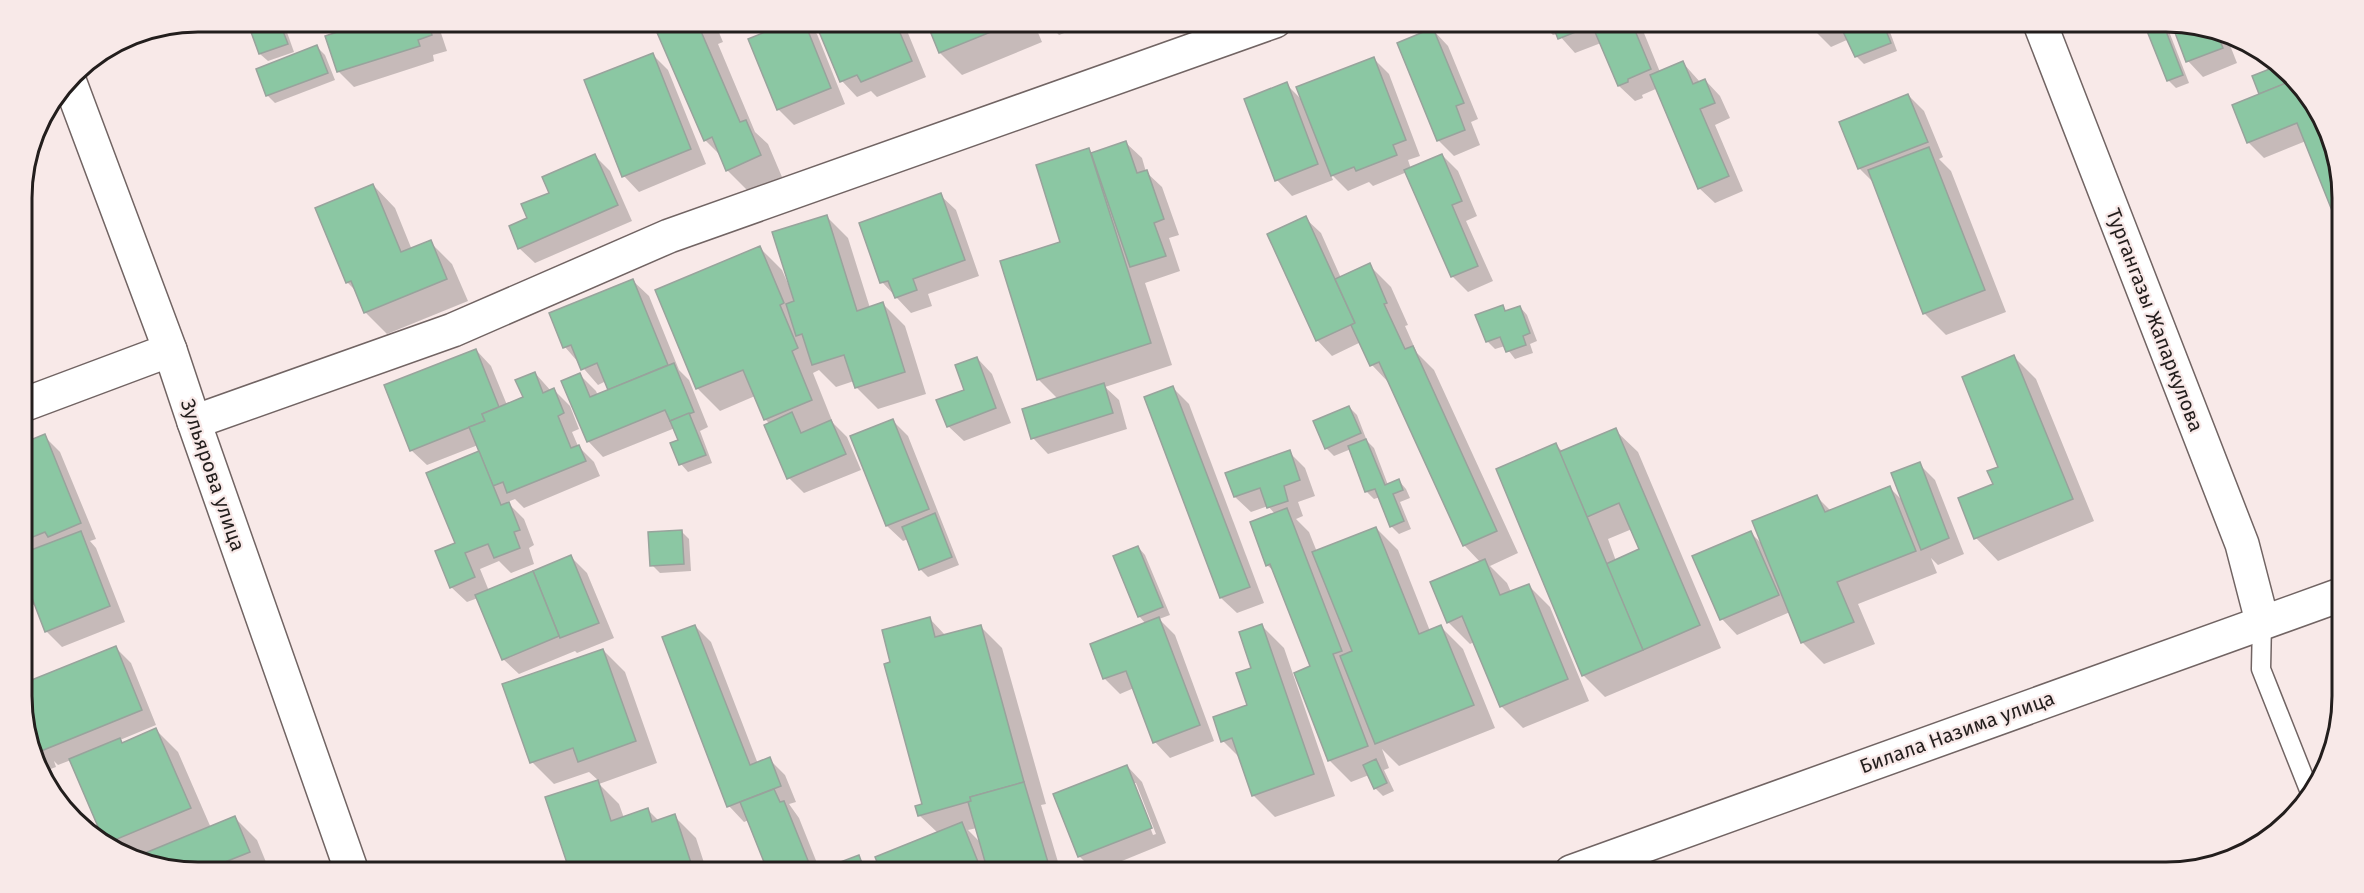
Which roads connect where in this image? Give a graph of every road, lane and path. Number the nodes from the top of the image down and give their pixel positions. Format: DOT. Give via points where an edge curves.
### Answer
graph roads {
  1 [pos="1246,31"];
  2 [pos="2043,31"];
  3 [pos="72,89"];
  4 [pos="170,350"];
  5 [pos="32,402"];
  6 [pos="194,423"];
  7 [pos="2332,598"];
  8 [pos="2262,621"];
  9 [pos="2307,785"];
  10 [pos="1600,861"];
  11 [pos="348,862"];
  1 -- 6 [label="street" via="669,236 453,330"];
  2 -- 8 [label="street, Тургангазы Жапаркулова" via="2242,544"];
  3 -- 4 [label="street, Зульярова улица"];
  4 -- 5 [label="street"];
  4 -- 6 [label="street, Зульярова улица"];
  6 -- 11 [label="street, Зульярова улица"];
  7 -- 8 [label="street, Билала Назима улица"];
  8 -- 9 [label="lane" via="2261,669"];
  8 -- 10 [label="street, Билала Назима улица"];
}
